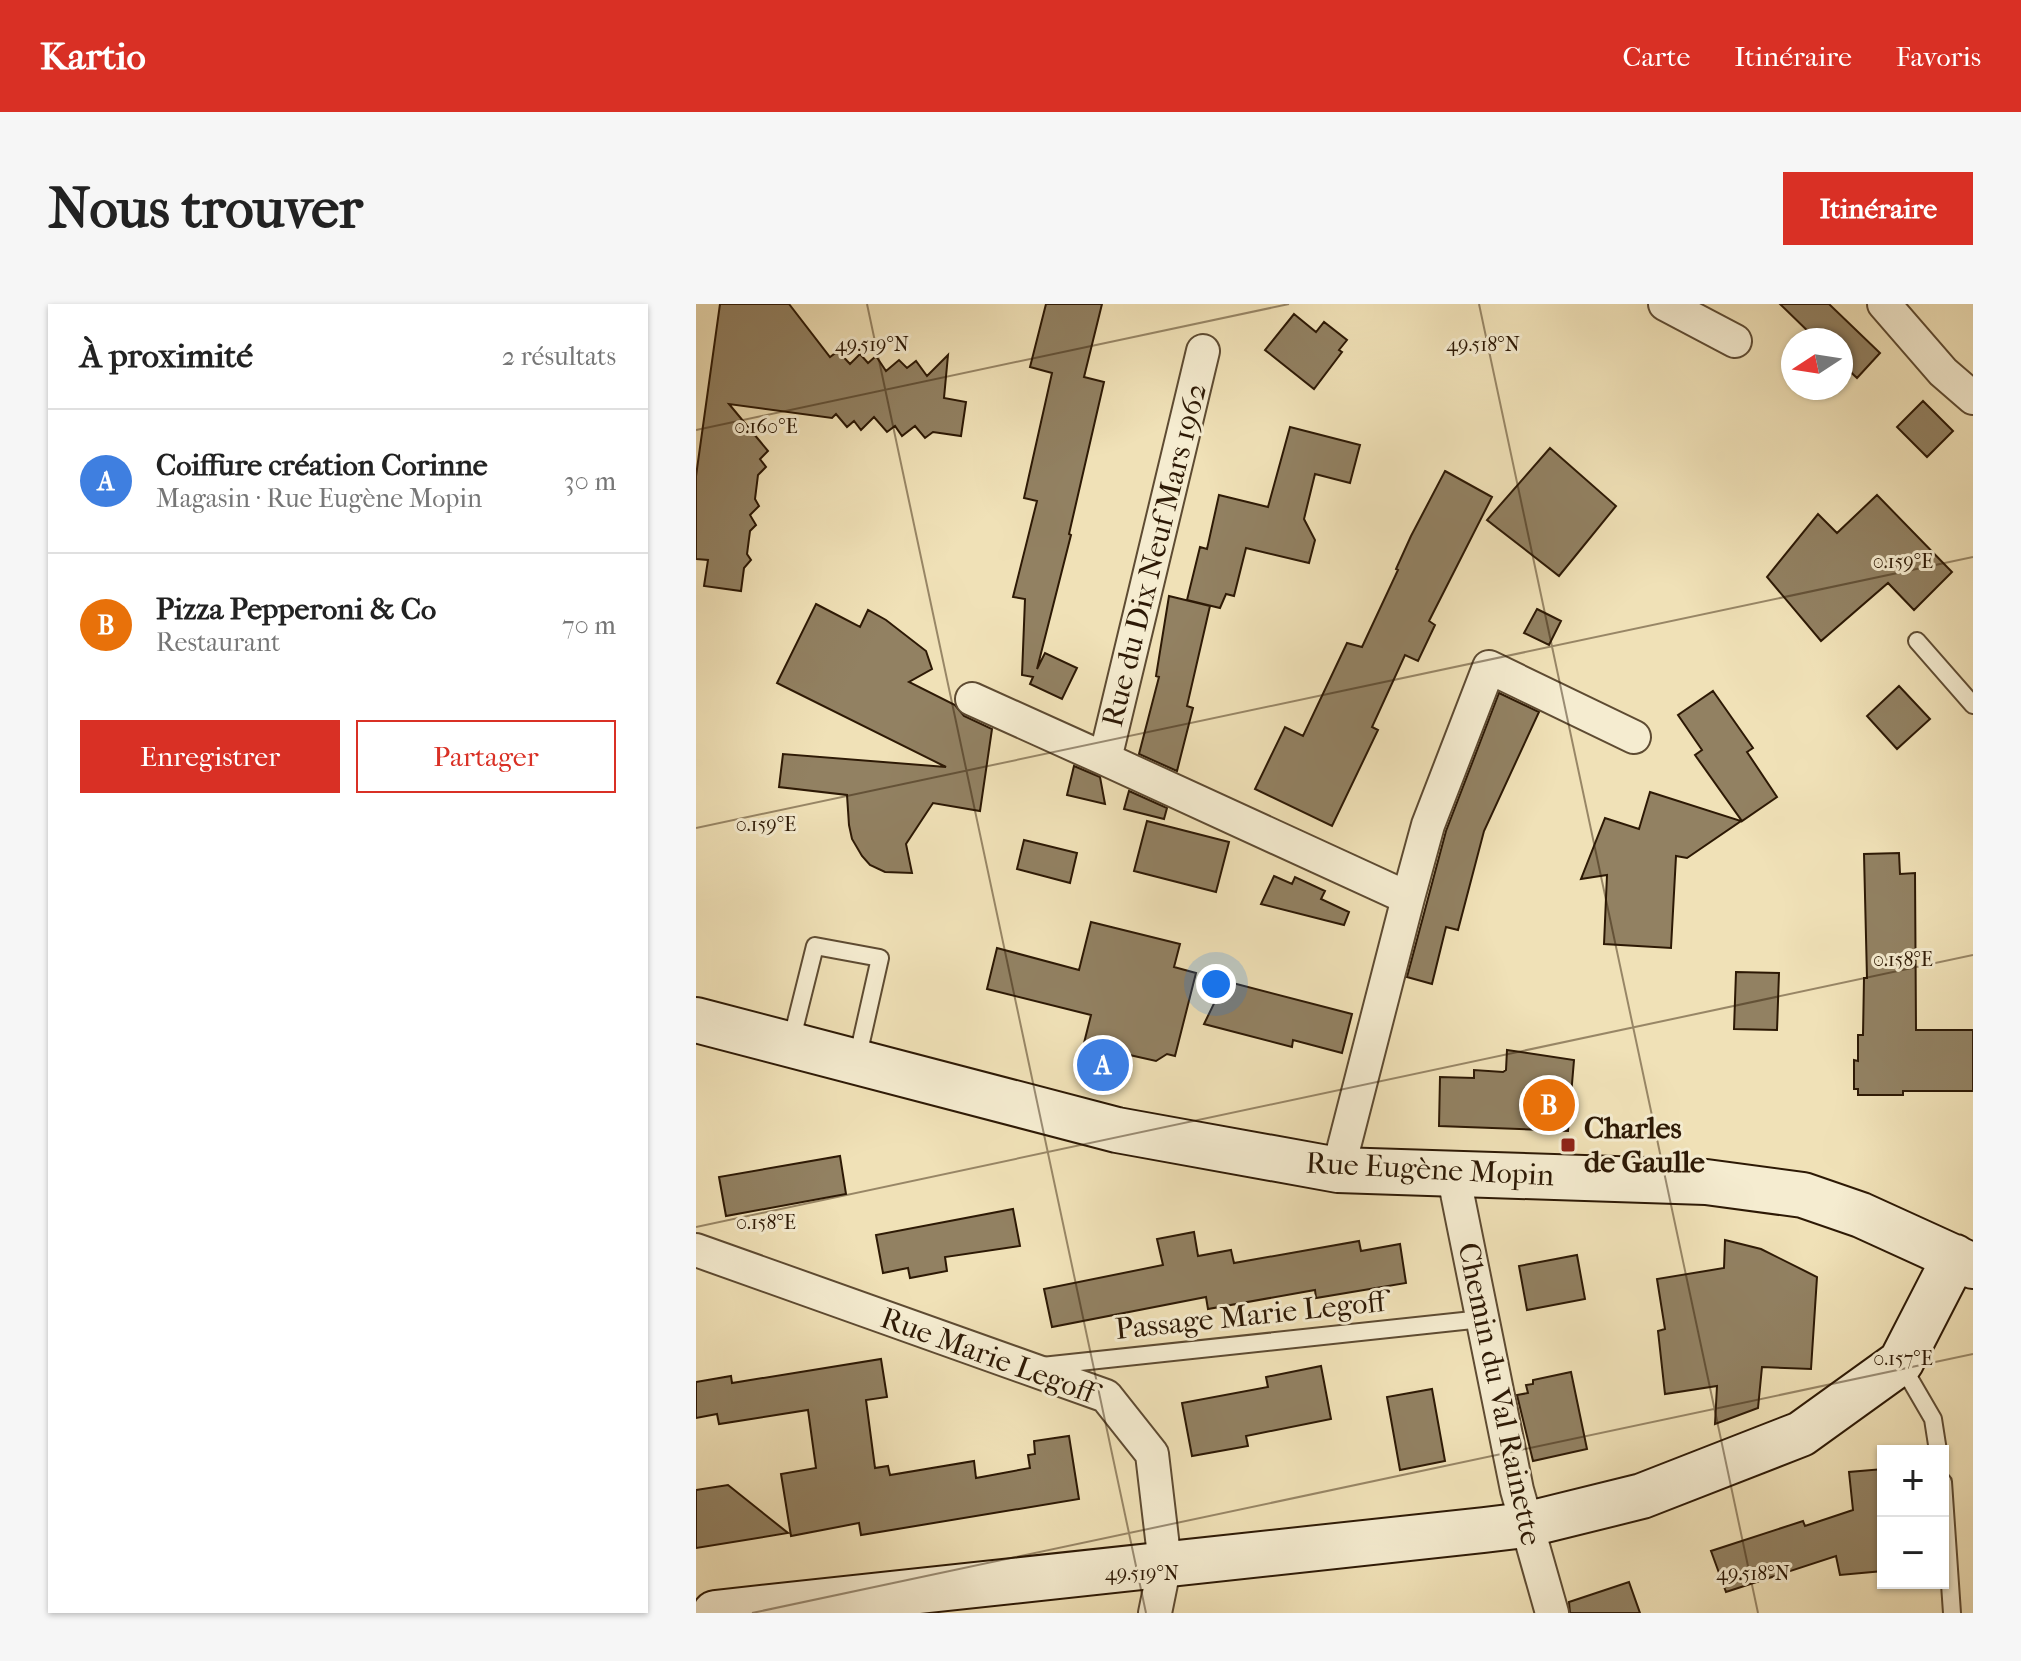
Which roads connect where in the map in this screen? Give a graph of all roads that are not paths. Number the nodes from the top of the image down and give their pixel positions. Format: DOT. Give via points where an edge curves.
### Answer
graph roads {
  1 [pos="1665,304"];
  2 [pos="1884,304"];
  3 [pos="1735,341"];
  4 [pos="1203,351"];
  5 [pos="1973,398"];
  6 [pos="1917,641"];
  7 [pos="972,699"];
  8 [pos="1973,705"];
  9 [pos="1634,737"];
  10 [pos="1105,759"];
  11 [pos="1408,898"];
  12 [pos="696,1020"];
  13 [pos="790,1044"];
  14 [pos="857,1062"];
  15 [pos="1338,1170"];
  16 [pos="1453,1173"];
  17 [pos="696,1250"];
  18 [pos="730,1261"];
  19 [pos="1964,1262"];
  20 [pos="696,1279"];
  21 [pos="1482,1319"];
  22 [pos="1901,1362"];
  23 [pos="1024,1368"];
  24 [pos="1937,1445"];
  25 [pos="1945,1517"];
  26 [pos="1525,1525"];
  27 [pos="1165,1564"];
  28 [pos="715,1613"];
  29 [pos="1155,1613"];
  30 [pos="1552,1613"];
  31 [pos="1952,1613"];
  1 -- 3 [label="street"];
  2 -- 5 [label="street"];
  4 -- 10 [label="street, Rue du Dix Neuf Mars 1962"];
  6 -- 8 [label="lane"];
  7 -- 10 [label="street, Rue du Dix Neuf Mars 1962"];
  9 -- 11 [label="street" via="1489,667 1428,825"];
  10 -- 11 [label="street, Rue du Dix Neuf Mars 1962"];
  11 -- 15 [label="street"];
  12 -- 13 [label="street, Rue Eugène Mopin"];
  13 -- 14 [label="street, Rue Eugène Mopin"];
  13 -- 14 [label="lane" via="815,946 880,958"];
  14 -- 15 [label="street, Rue Eugène Mopin" via="1117,1130"];
  15 -- 16 [label="street, Rue Eugène Mopin"];
  16 -- 19 [label="street, Rue Eugène Mopin" via="1706,1182 1803,1195"];
  16 -- 21 [label="street, Chemin du Val Rainette"];
  17 -- 18 [label="street, Rue Marie Legoff"];
  18 -- 20 [label="street"];
  18 -- 23 [label="street, Rue Marie Legoff"];
  19 -- 22 [label="street"];
  21 -- 23 [label="lane, Passage Marie Legoff"];
  21 -- 26 [label="street, Chemin du Val Rainette"];
  22 -- 24 [label="lane" via="1933,1419"];
  22 -- 26 [label="street" via="1801,1434 1642,1496"];
  23 -- 27 [label="street, Rue Marie Legoff" via="1106,1396 1152,1454"];
  25 -- 31 [label="lane"];
  26 -- 27 [label="street"];
  26 -- 30 [label="street, Chemin du Val Rainette"];
  27 -- 28 [label="street"];
  27 -- 29 [label="street, Rue Marie Legoff"];
}
